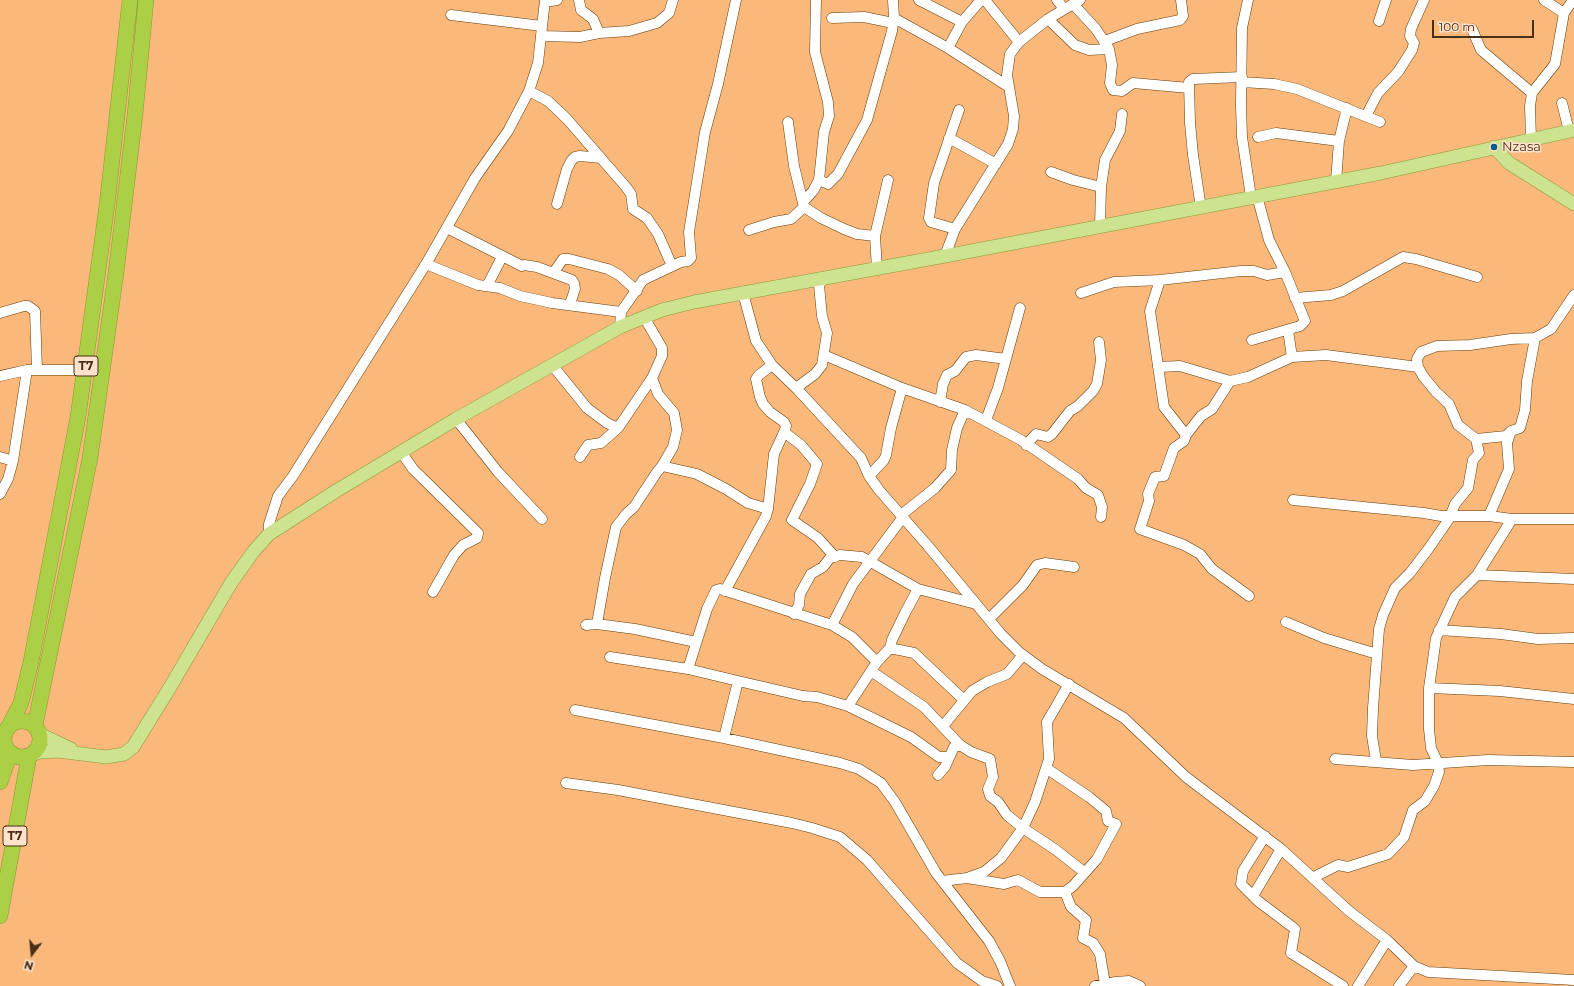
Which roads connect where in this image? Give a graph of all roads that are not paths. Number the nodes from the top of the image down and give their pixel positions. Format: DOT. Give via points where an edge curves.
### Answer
graph roads {
  1 [pos="130,0"];
  2 [pos="146,0"];
  3 [pos="557,0"];
  4 [pos="579,0"];
  5 [pos="674,0"];
  6 [pos="736,0"];
  7 [pos="814,0"];
  8 [pos="893,0"];
  9 [pos="919,0"];
  10 [pos="981,0"];
  11 [pos="985,0"];
  12 [pos="1057,0"];
  13 [pos="1181,0"];
  14 [pos="1248,0"];
  15 [pos="1386,0"];
  16 [pos="1424,0"];
  17 [pos="1544,0"];
  18 [pos="1573,0"];
  19 [pos="545,1"];
  20 [pos="1077,2"];
  21 [pos="1064,9"];
  22 [pos="1564,12"];
  23 [pos="451,15"];
  24 [pos="832,18"];
  25 [pos="1048,19"];
  26 [pos="894,20"];
  27 [pos="1379,21"];
  28 [pos="962,22"];
  29 [pos="1472,29"];
  30 [pos="542,31"];
  31 [pos="599,33"];
  32 [pos="1018,42"];
  33 [pos="1107,45"];
  34 [pos="948,48"];
  35 [pos="1242,79"];
  36 [pos="1009,87"];
  37 [pos="1189,88"];
  38 [pos="529,91"];
  39 [pos="1532,93"];
  40 [pos="1562,103"];
  41 [pos="1347,108"];
  42 [pos="959,110"];
  43 [pos="1122,114"];
  44 [pos="1366,116"];
  45 [pos="788,122"];
  46 [pos="1380,122"];
  47 [pos="1572,131"];
  48 [pos="1258,136"];
  49 [pos="949,138"];
  50 [pos="1531,140"];
  51 [pos="1339,141"];
  52 [pos="1494,147"];
  53 [pos="601,158"];
  54 [pos="996,164"];
  55 [pos="1051,172"];
  56 [pos="819,180"];
  57 [pos="888,180"];
  58 [pos="1336,182"];
  59 [pos="1101,187"];
  60 [pos="1254,196"];
  61 [pos="557,204"];
  62 [pos="804,204"];
  63 [pos="1574,204"];
  64 [pos="1201,208"];
  65 [pos="1100,227"];
  66 [pos="447,228"];
  67 [pos="955,229"];
  68 [pos="748,230"];
  69 [pos="875,236"];
  70 [pos="945,256"];
  71 [pos="502,257"];
  72 [pos="426,264"];
  73 [pos="672,266"];
  74 [pos="877,269"];
  75 [pos="554,272"];
  76 [pos="1285,272"];
  77 [pos="1477,278"];
  78 [pos="823,279"];
  79 [pos="1160,280"];
  80 [pos="487,286"];
  81 [pos="637,291"];
  82 [pos="743,293"];
  83 [pos="1081,293"];
  84 [pos="1574,295"];
  85 [pos="1295,298"];
  86 [pos="570,304"];
  87 [pos="1020,308"];
  88 [pos="621,312"];
  89 [pos="0,313"];
  90 [pos="644,317"];
  91 [pos="620,327"];
  92 [pos="1288,330"];
  93 [pos="1535,338"];
  94 [pos="1252,340"];
  95 [pos="1099,342"];
  96 [pos="824,355"];
  97 [pos="1292,356"];
  98 [pos="1006,359"];
  99 [pos="552,365"];
  100 [pos="772,366"];
  101 [pos="1158,367"];
  102 [pos="1418,367"];
  103 [pos="32,370"];
  104 [pos="85,370"];
  105 [pos="0,376"];
  106 [pos="652,378"];
  107 [pos="1230,381"];
  108 [pos="796,388"];
  109 [pos="902,388"];
  110 [pos="940,402"];
  111 [pos="965,410"];
  112 [pos="456,419"];
  113 [pos="986,420"];
  114 [pos="618,428"];
  115 [pos="1511,431"];
  116 [pos="784,432"];
  117 [pos="1186,435"];
  118 [pos="1476,439"];
  119 [pos="1026,445"];
  120 [pos="401,452"];
  121 [pos="580,457"];
  122 [pos="0,458"];
  123 [pos="13,461"];
  124 [pos="662,466"];
  125 [pos="869,476"];
  126 [pos="0,494"];
  127 [pos="1293,500"];
  128 [pos="768,509"];
  129 [pos="1451,515"];
  130 [pos="902,516"];
  131 [pos="1489,516"];
  132 [pos="1101,517"];
  133 [pos="542,518"];
  134 [pos="1512,519"];
  135 [pos="1574,519"];
  136 [pos="269,534"];
  137 [pos="835,557"];
  138 [pos="870,562"];
  139 [pos="1074,567"];
  140 [pos="1477,575"];
  141 [pos="1574,579"];
  142 [pos="918,589"];
  143 [pos="726,591"];
  144 [pos="433,592"];
  145 [pos="1250,596"];
  146 [pos="976,604"];
  147 [pos="794,614"];
  148 [pos="989,619"];
  149 [pos="1286,622"];
  150 [pos="597,624"];
  151 [pos="586,625"];
  152 [pos="832,625"];
  153 [pos="1439,630"];
  154 [pos="1574,638"];
  155 [pos="696,642"];
  156 [pos="890,648"];
  157 [pos="1377,654"];
  158 [pos="1023,655"];
  159 [pos="610,657"];
  160 [pos="877,662"];
  161 [pos="688,669"];
  162 [pos="871,671"];
  163 [pos="738,681"];
  164 [pos="1069,684"];
  165 [pos="1429,688"];
  166 [pos="1574,699"];
  167 [pos="964,700"];
  168 [pos="848,706"];
  169 [pos="575,710"];
  170 [pos="35,726"];
  171 [pos="943,726"];
  172 [pos="5,735"];
  173 [pos="724,738"];
  174 [pos="960,745"];
  175 [pos="79,752"];
  176 [pos="29,756"];
  177 [pos="949,757"];
  178 [pos="1335,759"];
  179 [pos="1376,761"];
  180 [pos="1438,762"];
  181 [pos="1574,762"];
  182 [pos="1046,768"];
  183 [pos="938,775"];
  184 [pos="0,782"];
  185 [pos="566,783"];
  186 [pos="1023,828"];
  187 [pos="1265,836"];
  188 [pos="1281,849"];
  189 [pos="1084,872"];
  190 [pos="1314,877"];
  191 [pos="967,878"];
  192 [pos="942,881"];
  193 [pos="1065,892"];
  194 [pos="1253,896"];
  195 [pos="0,916"];
  196 [pos="1387,940"];
  197 [pos="1414,966"];
  198 [pos="1574,980"];
  199 [pos="1100,985"];
  200 [pos="996,986"];
  201 [pos="1010,986"];
  202 [pos="1140,986"];
  203 [pos="1343,986"];
  204 [pos="1358,986"];
  205 [pos="1399,986"];
  1 -- 104 [label="highway, T7" via="110,182"];
  2 -- 170 [label="highway, T7" via="116,273 90,458"];
  3 -- 19 [label="street"];
  4 -- 31 [label="street" via="581,10 593,19"];
  5 -- 31 [label="street" via="668,13 657,23 629,30"];
  6 -- 73 [label="street" via="705,132 689,232 690,258 686,262"];
  7 -- 56 [label="street" via="815,52 829,108"];
  8 -- 26 [label="street"];
  9 -- 28 [label="street"];
  10 -- 28 [label="street"];
  11 -- 32 [label="street"];
  12 -- 21 [label="street"];
  13 -- 33 [label="street" via="1183,16 1180,20 1137,29"];
  14 -- 35 [label="street" via="1242,28"];
  15 -- 27 [label="street"];
  16 -- 44 [label="street" via="1411,29 1410,36 1414,43 1412,50 1398,72 1378,93"];
  17 -- 22 [label="street"];
  18 -- 22 [label="street"];
  19 -- 30 [label="street"];
  20 -- 21 [label="street"];
  20 -- 33 [label="street"];
  21 -- 25 [label="street"];
  22 -- 39 [label="street" via="1555,64"];
  23 -- 30 [label="street"];
  24 -- 26 [label="street" via="864,17"];
  25 -- 32 [label="street"];
  25 -- 33 [label="street" via="1075,45 1089,50"];
  26 -- 34 [label="street"];
  26 -- 56 [label="street" via="864,127 832,181 828,184"];
  28 -- 34 [label="street"];
  29 -- 39 [label="street" via="1481,50"];
  30 -- 31 [label="street" via="580,38"];
  30 -- 38 [label="street" via="538,63"];
  32 -- 36 [label="street" via="1008,59"];
  33 -- 37 [label="street" via="1112,65 1110,83 1113,90 1122,91 1133,83"];
  34 -- 36 [label="street"];
  35 -- 37 [label="street" via="1193,79 1189,82"];
  35 -- 41 [label="street" via="1284,86"];
  35 -- 60 [label="street" via="1242,138"];
  36 -- 54 [label="street" via="1014,123 1008,144"];
  37 -- 64 [label="street" via="1193,155"];
  38 -- 53 [label="street" via="543,97 555,107 586,138"];
  38 -- 66 [label="street" via="508,131 475,178"];
  39 -- 50 [label="street"];
  40 -- 47 [label="street"];
  41 -- 44 [label="street"];
  41 -- 51 [label="street"];
  42 -- 49 [label="street"];
  43 -- 59 [label="street" via="1120,131 1106,157"];
  44 -- 46 [label="street"];
  45 -- 62 [label="street" via="793,160"];
  47 -- 50 [label="main road"];
  48 -- 51 [label="street" via="1276,133"];
  49 -- 54 [label="street"];
  49 -- 67 [label="street" via="934,183 929,218 931,222"];
  50 -- 52 [label="main road"];
  51 -- 58 [label="street"];
  52 -- 58 [label="main road"];
  52 -- 63 [label="main road" via="1509,163"];
  53 -- 61 [label="street" via="580,156 571,161"];
  53 -- 73 [label="street" via="629,190 633,209 647,218 658,234"];
  54 -- 67 [label="street"];
  55 -- 59 [label="street"];
  56 -- 62 [label="street"];
  57 -- 69 [label="street"];
  58 -- 60 [label="main road"];
  59 -- 65 [label="street"];
  60 -- 64 [label="main road"];
  60 -- 76 [label="street" via="1269,240"];
  62 -- 68 [label="street" via="791,219"];
  62 -- 69 [label="street" via="821,218 844,229 857,234"];
  64 -- 65 [label="main road"];
  65 -- 70 [label="main road"];
  66 -- 71 [label="street"];
  66 -- 72 [label="street"];
  67 -- 70 [label="street"];
  69 -- 74 [label="street"];
  70 -- 74 [label="main road"];
  71 -- 75 [label="street" via="522,266 528,265"];
  71 -- 80 [label="street"];
  72 -- 80 [label="street" via="478,285"];
  72 -- 136 [label="street" via="278,496 269,524"];
  73 -- 81 [label="street" via="643,280"];
  74 -- 78 [label="main road"];
  75 -- 81 [label="street" via="563,259 569,259 608,269"];
  75 -- 86 [label="street" via="574,283 574,294"];
  76 -- 79 [label="street" via="1267,275 1241,270"];
  76 -- 85 [label="street"];
  77 -- 85 [label="street" via="1403,256 1343,291"];
  78 -- 82 [label="main road"];
  78 -- 96 [label="street" via="819,285 822,316 827,333"];
  79 -- 83 [label="street" via="1114,282"];
  79 -- 101 [label="street" via="1150,310"];
  80 -- 86 [label="street" via="535,299"];
  81 -- 88 [label="street"];
  82 -- 90 [label="main road" via="677,306"];
  82 -- 100 [label="street" via="756,341"];
  84 -- 93 [label="street" via="1550,329"];
  85 -- 92 [label="street" via="1305,322"];
  86 -- 88 [label="street"];
  87 -- 98 [label="street"];
  88 -- 91 [label="street"];
  89 -- 103 [label="street" via="24,306 35,311"];
  90 -- 91 [label="main road"];
  90 -- 106 [label="street" via="662,348 662,356"];
  91 -- 99 [label="main road"];
  92 -- 94 [label="street"];
  92 -- 97 [label="street"];
  93 -- 102 [label="street" via="1511,338 1426,349 1417,359"];
  93 -- 115 [label="street" via="1527,381 1525,410 1520,428"];
  95 -- 119 [label="street" via="1101,360 1097,384 1093,391 1070,411 1052,434 1036,434"];
  96 -- 108 [label="street" via="822,365 815,374"];
  96 -- 109 [label="street"];
  97 -- 102 [label="street" via="1326,355"];
  97 -- 107 [label="street" via="1248,377"];
  98 -- 110 [label="street" via="976,355 966,357 955,371 947,375"];
  98 -- 113 [label="street"];
  99 -- 112 [label="main road"];
  99 -- 114 [label="street" via="587,408"];
  100 -- 108 [label="street"];
  100 -- 116 [label="street" via="756,379 760,397 770,412 784,422"];
  101 -- 107 [label="street" via="1180,366"];
  101 -- 117 [label="street" via="1165,411"];
  102 -- 118 [label="street" via="1436,392 1450,404 1458,425"];
  103 -- 104 [label="street"];
  103 -- 105 [label="street"];
  103 -- 123 [label="street"];
  104 -- 172 [label="highway, T7" via="36,642 21,703"];
  106 -- 114 [label="street"];
  106 -- 124 [label="street" via="656,391 671,409 677,430 673,447"];
  107 -- 117 [label="street" via="1212,409 1201,416"];
  108 -- 125 [label="street" via="861,458"];
  109 -- 110 [label="street"];
  109 -- 125 [label="street" via="886,455"];
  110 -- 111 [label="street"];
  111 -- 113 [label="street"];
  111 -- 130 [label="street" via="957,428 951,470 935,488"];
  112 -- 120 [label="main road"];
  112 -- 133 [label="street" via="498,472"];
  113 -- 119 [label="street"];
  114 -- 121 [label="street" via="601,443 588,445"];
  115 -- 118 [label="street" via="1506,436"];
  115 -- 131 [label="street" via="1507,443 1509,469"];
  116 -- 128 [label="street" via="774,454"];
  116 -- 137 [label="street" via="801,445 817,464 792,520 818,538"];
  117 -- 145 [label="street" via="1174,448 1164,476 1155,477 1148,494 1149,501 1140,529 1184,545 1200,554 1212,569"];
  118 -- 129 [label="street" via="1479,453 1473,460 1468,488 1455,504"];
  119 -- 132 [label="street" via="1098,495 1102,507"];
  120 -- 136 [label="main road"];
  120 -- 144 [label="street" via="413,469 478,533 477,538 463,545 454,555"];
  122 -- 123 [label="street"];
  123 -- 126 [label="street"];
  124 -- 128 [label="street" via="697,474 748,503"];
  124 -- 150 [label="street" via="634,507 616,527"];
  125 -- 130 [label="street"];
  127 -- 129 [label="street"];
  128 -- 143 [label="street"];
  129 -- 131 [label="street"];
  129 -- 157 [label="street" via="1388,600 1379,629"];
  130 -- 138 [label="street"];
  130 -- 146 [label="street"];
  131 -- 134 [label="street"];
  134 -- 135 [label="street"];
  134 -- 140 [label="street"];
  136 -- 175 [label="main road" via="231,583 133,747 124,754 113,757"];
  137 -- 138 [label="street" via="853,555"];
  137 -- 147 [label="street" via="830,558 823,567 811,574 804,585"];
  138 -- 142 [label="street"];
  138 -- 152 [label="street" via="853,584"];
  139 -- 148 [label="street" via="1045,563 1037,565 1023,584"];
  140 -- 141 [label="street"];
  140 -- 153 [label="street" via="1455,598"];
  142 -- 146 [label="street"];
  142 -- 156 [label="street" via="901,620"];
  143 -- 147 [label="street"];
  143 -- 155 [label="street" via="716,590"];
  146 -- 148 [label="street"];
  147 -- 152 [label="street"];
  148 -- 158 [label="street"];
  149 -- 157 [label="street" via="1324,638"];
  150 -- 151 [label="street"];
  150 -- 155 [label="street"];
  152 -- 160 [label="street" via="852,637"];
  153 -- 154 [label="street" via="1538,639"];
  153 -- 165 [label="street"];
  155 -- 161 [label="street"];
  156 -- 160 [label="street"];
  156 -- 167 [label="street" via="914,653"];
  157 -- 179 [label="street" via="1372,736"];
  158 -- 164 [label="street"];
  158 -- 167 [label="street" via="1007,674 972,691"];
  159 -- 161 [label="street"];
  160 -- 162 [label="street"];
  161 -- 163 [label="street"];
  162 -- 168 [label="street"];
  162 -- 171 [label="street" via="924,707"];
  163 -- 168 [label="street"];
  163 -- 173 [label="street"];
  164 -- 182 [label="street" via="1047,722 1049,752"];
  164 -- 187 [label="street" via="1124,718 1186,777"];
  165 -- 166 [label="street" via="1500,691"];
  165 -- 180 [label="street" via="1431,748"];
  167 -- 171 [label="street"];
  168 -- 177 [label="street" via="911,737 939,757"];
  169 -- 173 [label="street"];
  170 -- 172 [label="highway" via="29,722 18,721"];
  170 -- 175 [label="main road" via="42,735"];
  170 -- 176 [label="highway, T7" via="41,738 40,745"];
  171 -- 174 [label="street"];
  172 -- 176 [label="highway" via="15,756"];
  172 -- 184 [label="highway, T7" via="7,762"];
  173 -- 192 [label="street" via="840,763 859,769 881,783"];
  174 -- 177 [label="street" via="954,747"];
  174 -- 186 [label="street" via="990,759 993,777 988,794"];
  175 -- 176 [label="main road" via="40,752"];
  176 -- 195 [label="highway, T7"];
  177 -- 183 [label="street"];
  178 -- 179 [label="street"];
  179 -- 180 [label="street" via="1400,765"];
  180 -- 181 [label="street"];
  180 -- 190 [label="street" via="1439,772 1434,786 1425,801 1413,810 1404,837 1388,854 1348,867 1338,866"];
  182 -- 186 [label="street"];
  182 -- 189 [label="street" via="1089,797 1106,811 1108,821 1116,824 1097,858"];
  185 -- 200 [label="street" via="618,790 792,823 840,837 867,860 957,963 982,981"];
  186 -- 189 [label="street"];
  186 -- 191 [label="street" via="1001,858 984,872"];
  187 -- 188 [label="street"];
  187 -- 194 [label="street" via="1244,870 1241,884"];
  188 -- 190 [label="street"];
  188 -- 194 [label="street"];
  189 -- 193 [label="street"];
  190 -- 196 [label="street" via="1350,911"];
  191 -- 192 [label="street"];
  191 -- 193 [label="street" via="1004,884 1018,880 1040,892"];
  192 -- 201 [label="street" via="989,941"];
  193 -- 199 [label="street" via="1071,907 1080,912 1086,920 1083,938 1093,943 1100,954"];
  194 -- 203 [label="street" via="1295,929 1291,953"];
  196 -- 197 [label="street"];
  196 -- 204 [label="street"];
  197 -- 198 [label="street" via="1428,972"];
  197 -- 205 [label="street"];
  199 -- 202 [label="street" via="1129,981"];
}
